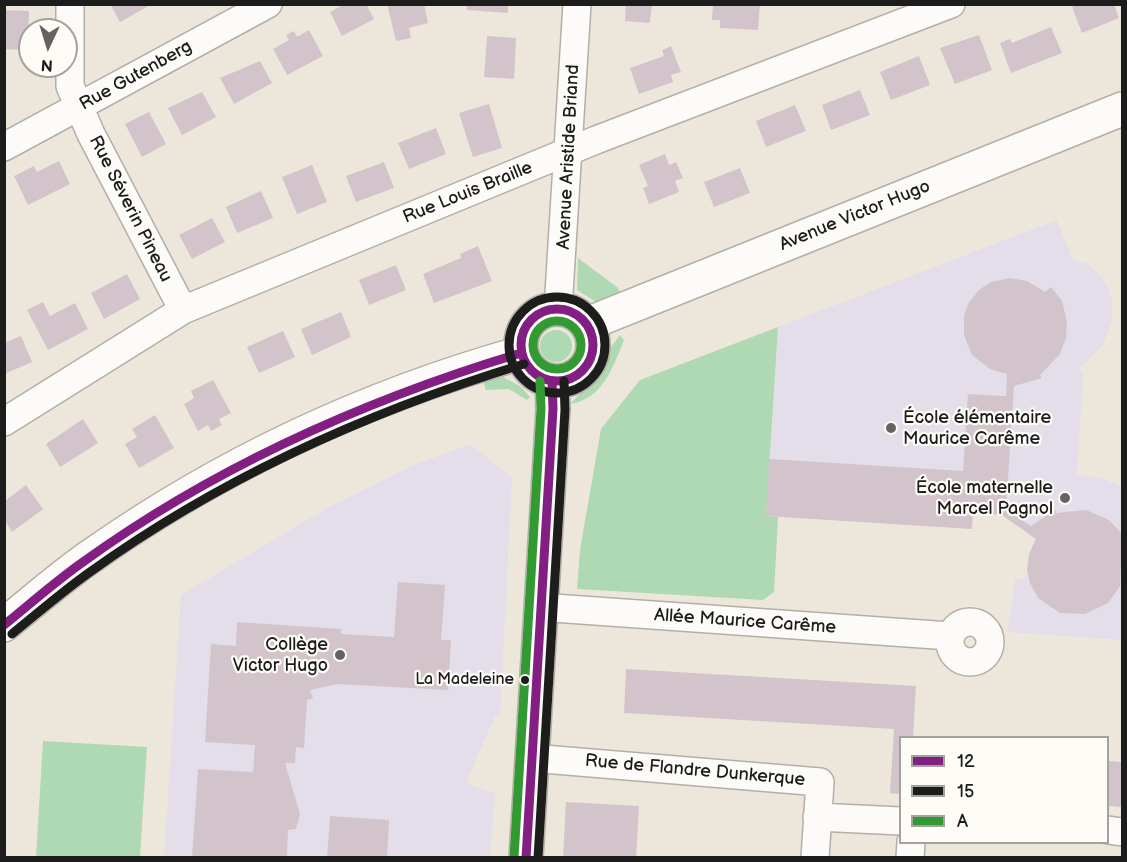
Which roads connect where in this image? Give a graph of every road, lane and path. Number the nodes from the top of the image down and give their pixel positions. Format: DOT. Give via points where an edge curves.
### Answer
graph roads {
  1 [pos="70,4"];
  2 [pos="268,4"];
  3 [pos="577,4"];
  4 [pos="951,4"];
  5 [pos="80,107"];
  6 [pos="1122,109"];
  7 [pos="4,147"];
  8 [pos="568,154"];
  9 [pos="558,309"];
  10 [pos="183,310"];
  11 [pos="586,324"];
  12 [pos="521,353"];
  13 [pos="552,381"];
  14 [pos="4,422"];
  15 [pos="539,608"];
  16 [pos="4,625"];
  17 [pos="950,636"];
  18 [pos="531,758"];
  19 [pos="817,817"];
  20 [pos="899,820"];
  21 [pos="526,858"];
  22 [pos="814,858"];
  1 -- 5 [label="street, Rue Séverin Pineau" via="70,86"];
  2 -- 5 [label="street, Rue Gutenberg"];
  3 -- 8 [label="street, Avenue Aristide Briand"];
  4 -- 8 [label="street, Rue Louis Braille"];
  5 -- 7 [label="street, Rue Gutenberg"];
  5 -- 10 [label="street, Rue Séverin Pineau"];
  6 -- 11 [label="main road, Avenue Victor Hugo"];
  8 -- 9 [label="street, Avenue Aristide Briand"];
  8 -- 10 [label="street, Rue Louis Braille"];
  9 -- 11 [label="main road" via="579,316"];
  9 -- 12 [label="main road" via="547,310 529,322 523,331"];
  10 -- 14 [label="street, Rue Louis Braille"];
  11 -- 13 [label="main road" via="593,347 584,369 564,381"];
  12 -- 13 [label="main road" via="535,375"];
  12 -- 16 [label="main road" via="470,367 332,418 200,486 93,554"];
  13 -- 15 [label="main road"];
  15 -- 17 [label="street, Allée Maurice Carême"];
  15 -- 18 [label="main road"];
  18 -- 19 [label="street, Rue de Flandre Dunkerque" via="820,782"];
  18 -- 21 [label="main road"];
  19 -- 20 [label="street"];
  19 -- 22 [label="street, Rue de Flandre Dunkerque"];
}
